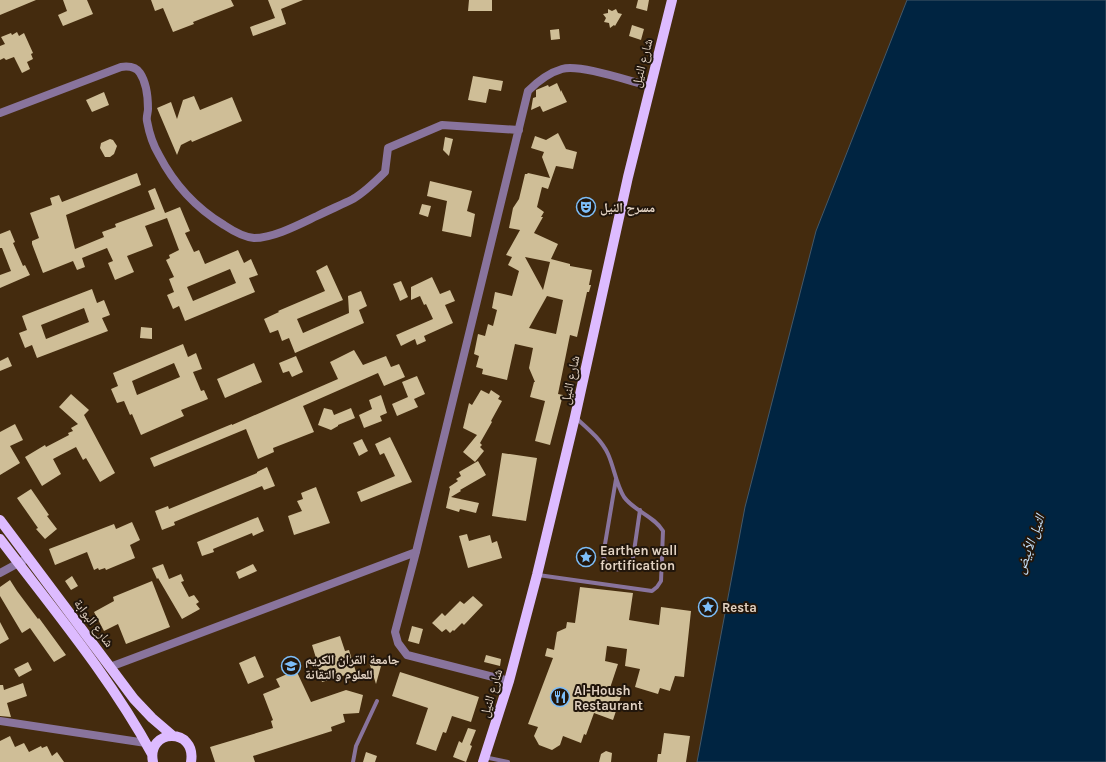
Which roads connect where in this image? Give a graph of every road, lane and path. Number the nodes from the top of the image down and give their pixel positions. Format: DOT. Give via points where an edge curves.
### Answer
graph roads {
  1 [pos="672,0"];
  2 [pos="650,86"];
  3 [pos="0,113"];
  4 [pos="519,130"];
  5 [pos="575,416"];
  6 [pos="616,478"];
  7 [pos="640,510"];
  8 [pos="0,520"];
  9 [pos="0,539"];
  10 [pos="416,552"];
  11 [pos="28,557"];
  12 [pos="18,564"];
  13 [pos="0,574"];
  14 [pos="537,575"];
  15 [pos="110,667"];
  16 [pos="508,681"];
  17 [pos="377,701"];
  18 [pos="0,721"];
  19 [pos="173,736"];
  20 [pos="146,743"];
  21 [pos="153,758"];
  22 [pos="194,760"];
  23 [pos="483,760"];
  24 [pos="353,762"];
  25 [pos="508,762"];
  1 -- 2 [label="main road, شارع النيل"];
  2 -- 4 [label="street" via="582,68 562,69 541,78 528,91"];
  2 -- 5 [label="main road, شارع النيل"];
  3 -- 4 [label="street" via="121,67 133,68 140,73 143,83 148,110 146,119 158,155 176,182 208,216 233,231 254,238 269,236 300,224 354,199 372,186 385,172 388,148 442,125"];
  4 -- 10 [label="street"];
  5 -- 6 [label="lane" via="604,446"];
  5 -- 14 [label="main road, شارع النيل"];
  6 -- 7 [label="lane" via="630,504"];
  6 -- 7 [label="lane" via="603,556 610,568 624,569 632,564"];
  7 -- 14 [label="lane" via="659,524 663,531 661,580 652,591"];
  8 -- 11 [label="main road, شارع البوابة"];
  9 -- 12 [label="main road, شارع البوابة"];
  10 -- 15 [label="street"];
  10 -- 16 [label="street" via="395,632 398,643 407,655"];
  11 -- 12 [label="street"];
  11 -- 15 [label="main road, شارع البوابة"];
  12 -- 13 [label="street"];
  12 -- 20 [label="main road, شارع البوابة" via="102,674"];
  14 -- 16 [label="main road, شارع النيل"];
  15 -- 19 [label="main road, شارع البوابة" via="134,699"];
  16 -- 23 [label="main road, شارع النيل"];
  17 -- 24 [label="lane" via="356,746"];
  18 -- 20 [label="street"];
  19 -- 21 [label="main road" via="161,739 154,748"];
  19 -- 22 [label="main road, شارع البوابة" via="184,740"];
  20 -- 21 [label="main road, شارع البوابة"];
  23 -- 25 [label="lane"];
}
